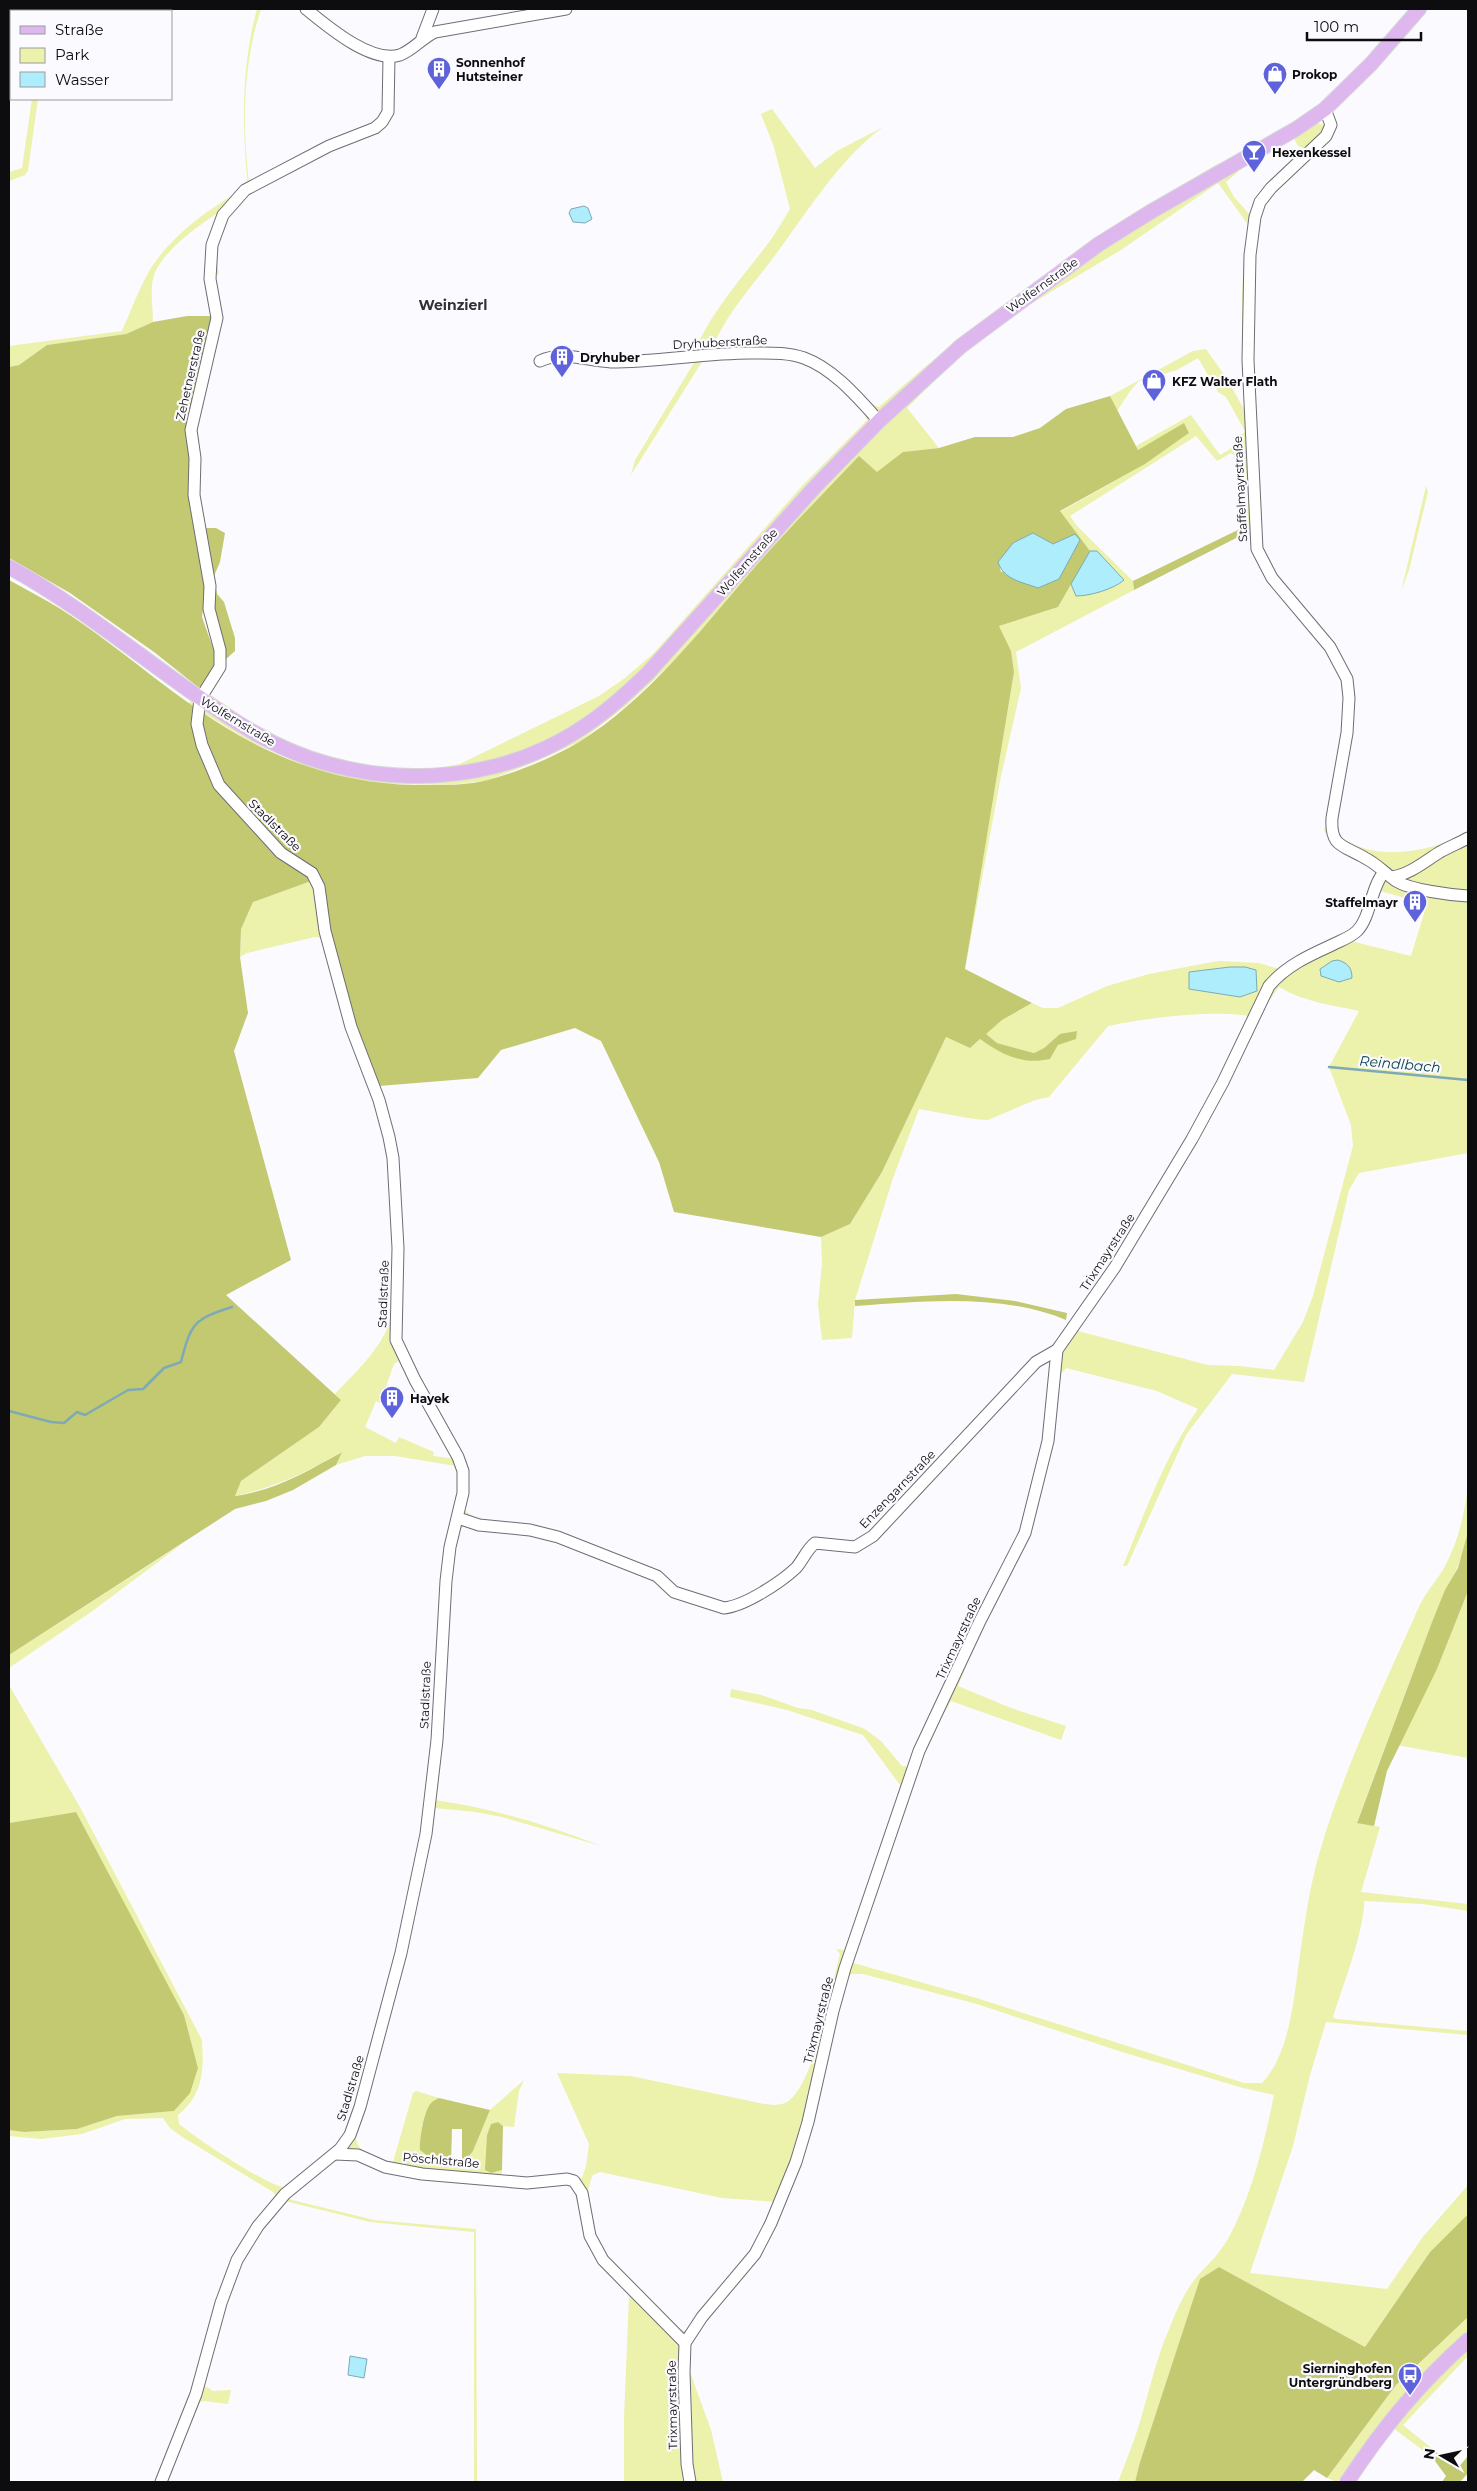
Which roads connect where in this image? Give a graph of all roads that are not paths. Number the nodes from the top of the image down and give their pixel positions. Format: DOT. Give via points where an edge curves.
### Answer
graph roads {
  1 [pos="306,9"];
  2 [pos="433,9"];
  3 [pos="566,9"];
  4 [pos="1419,9"];
  5 [pos="422,38"];
  6 [pos="390,57"];
  7 [pos="1325,108"];
  8 [pos="540,361"];
  9 [pos="878,422"];
  10 [pos="9,567"];
  11 [pos="200,699"];
  12 [pos="1468,838"];
  13 [pos="1417,867"];
  14 [pos="1387,874"];
  15 [pos="1421,888"];
  16 [pos="1468,896"];
  17 [pos="1057,1350"];
  18 [pos="458,1518"];
  19 [pos="350,2135"];
  20 [pos="335,2154"];
  21 [pos="358,2155"];
  22 [pos="1468,2340"];
  23 [pos="685,2343"];
  24 [pos="161,2482"];
  25 [pos="690,2482"];
  26 [pos="1347,2482"];
  1 -- 6 [label="street" via="359,47"];
  2 -- 5 [label="street"];
  3 -- 5 [label="street" via="435,32"];
  4 -- 7 [label="main road, Wolfernstraße" via="1371,64"];
  5 -- 6 [label="street" via="410,50"];
  6 -- 11 [label="street, Zehetnerstraße" via="388,112 382,122 246,190 223,215 212,245 210,279 217,318 191,430 194,495 210,586 209,609 220,650 220,667"];
  7 -- 9 [label="main road, Wolfernstraße" via="1296,129 1099,244 961,346"];
  7 -- 14 [label="street, Staffelmayrstraße" via="1331,125 1326,136 1265,195 1254,217 1248,360 1254,532 1266,570 1330,647 1346,679 1349,698 1347,733 1332,835 1338,844"];
  8 -- 9 [label="street, Dryhuberstraße" via="555,356 635,362 724,354 796,355 826,370"];
  9 -- 11 [label="main road, Wolfernstraße" via="814,488 648,673 594,720 547,747 468,772 392,776 359,772 307,758 280,746"];
  10 -- 11 [label="main road, Wolfernstraße" via="113,633"];
  11 -- 18 [label="street, Stadlstraße" via="198,734 219,785 281,853 312,874 320,886 325,931 346,1012 379,1100 390,1143 398,1248 396,1340 462,1464 464,1486"];
  12 -- 13 [label="street"];
  13 -- 14 [label="street" via="1400,875"];
  13 -- 15 [label="street" via="1414,881"];
  14 -- 15 [label="street, Staffelmayrstraße" via="1404,884"];
  14 -- 17 [label="street, Trixmayrstraße" via="1374,886 1358,930 1300,961 1270,986 1192,1139 1114,1267"];
  15 -- 16 [label="street, Staffelmayrstraße" via="1447,895"];
  17 -- 18 [label="street, Enzengarnstraße" via="1036,1362 872,1536 859,1546 850,1548 815,1543 794,1569 733,1607 724,1608 674,1592 657,1576 558,1537"];
  17 -- 23 [label="street, Trixmayrstraße" via="1048,1441 1025,1533 927,1731 845,1968 808,2122 783,2194 755,2254"];
  18 -- 19 [label="street, Stadlstraße" via="446,1581 436,1749 426,1834 400,1953"];
  19 -- 20 [label="street, Stadlstraße"];
  19 -- 21 [label="street"];
  20 -- 21 [label="street, Pöschlstraße"];
  20 -- 24 [label="street" via="285,2194 258,2226 237,2260 196,2394"];
  21 -- 23 [label="street, Pöschlstraße" via="385,2167 422,2174 527,2182 574,2180 582,2193 590,2236 603,2260"];
  22 -- 26 [label="main road" via="1410,2396"];
  23 -- 25 [label="street, Trixmayrstraße" via="686,2455"];
}
